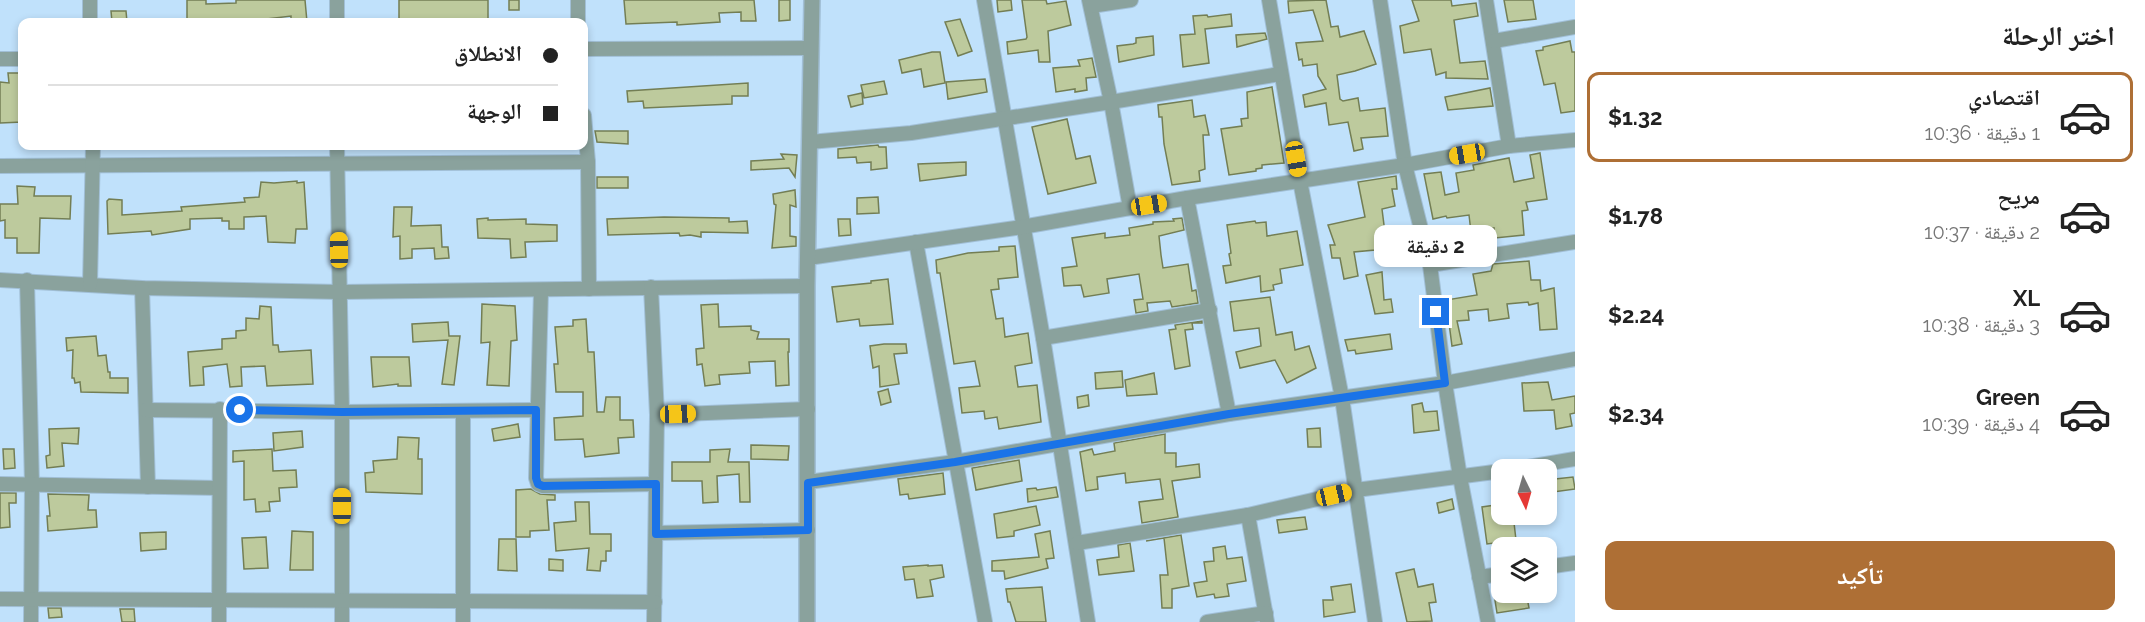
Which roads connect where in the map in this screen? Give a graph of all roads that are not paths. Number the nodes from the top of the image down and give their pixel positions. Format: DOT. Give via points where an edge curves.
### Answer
graph roads {
  1 [pos="90,0"];
  2 [pos="337,0"];
  3 [pos="578,0"];
  4 [pos="812,0"];
  5 [pos="984,0"];
  6 [pos="1131,0"];
  7 [pos="1269,0"];
  8 [pos="1380,0"];
  9 [pos="1486,0"];
  10 [pos="1090,3"];
  11 [pos="90,18"];
  12 [pos="337,18"];
  13 [pos="578,18"];
  14 [pos="1575,27"];
  15 [pos="1494,41"];
  16 [pos="811,48"];
  17 [pos="588,49"];
  18 [pos="0,58"];
  19 [pos="18,59"];
  20 [pos="1280,74"];
  21 [pos="1111,102"];
  22 [pos="1003,119"];
  23 [pos="1575,140"];
  24 [pos="810,142"];
  25 [pos="1509,147"];
  26 [pos="93,150"];
  27 [pos="337,150"];
  28 [pos="587,150"];
  29 [pos="588,162"];
  30 [pos="93,164"];
  31 [pos="338,165"];
  32 [pos="1405,165"];
  33 [pos="0,166"];
  34 [pos="1300,181"];
  35 [pos="1187,198"];
  36 [pos="1130,208"];
  37 [pos="1022,227"];
  38 [pos="916,242"];
  39 [pos="1575,242"];
  40 [pos="808,258"];
  41 [pos="1430,265"];
  42 [pos="0,280"];
  43 [pos="27,280"];
  44 [pos="90,284"];
  45 [pos="807,286"];
  46 [pos="651,287"];
  47 [pos="142,288"];
  48 [pos="589,289"];
  49 [pos="541,291"];
  50 [pos="340,292"];
  51 [pos="1210,310"];
  52 [pos="1043,338"];
  53 [pos="1575,360"];
  54 [pos="1445,383"];
  55 [pos="1342,398"];
  56 [pos="220,409"];
  57 [pos="808,409"];
  58 [pos="146,410"];
  59 [pos="536,410"];
  60 [pos="463,411"];
  61 [pos="342,412"];
  62 [pos="1229,414"];
  63 [pos="657,415"];
  64 [pos="1059,443"];
  65 [pos="1575,459"];
  66 [pos="955,462"];
  67 [pos="1557,462"];
  68 [pos="1491,473"];
  69 [pos="1460,477"];
  70 [pos="808,483"];
  71 [pos="0,484"];
  72 [pos="656,484"];
  73 [pos="32,485"];
  74 [pos="148,487"];
  75 [pos="219,488"];
  76 [pos="1356,490"];
  77 [pos="1248,515"];
  78 [pos="808,530"];
  79 [pos="656,534"];
  80 [pos="1077,543"];
  81 [pos="1575,563"];
  82 [pos="1557,565"];
  83 [pos="1491,575"];
  84 [pos="1479,577"];
  85 [pos="0,599"];
  86 [pos="31,600"];
  87 [pos="219,600"];
  88 [pos="342,601"];
  89 [pos="463,601"];
  90 [pos="655,602"];
  91 [pos="1266,617"];
  92 [pos="31,622"];
  93 [pos="219,622"];
  94 [pos="342,622"];
  95 [pos="463,622"];
  96 [pos="654,622"];
  97 [pos="807,622"];
  98 [pos="984,622"];
  99 [pos="1088,622"];
  100 [pos="1207,622"];
  101 [pos="1375,622"];
  102 [pos="1488,622"];
  1 -- 11 [label="street"];
  2 -- 12 [label="street"];
  3 -- 13 [label="street"];
  4 -- 16 [label="street"];
  5 -- 22 [label="street"];
  6 -- 10 [label="street"];
  7 -- 20 [label="street"];
  8 -- 32 [label="street"];
  9 -- 15 [label="street"];
  10 -- 21 [label="street"];
  14 -- 15 [label="street"];
  15 -- 25 [label="street"];
  16 -- 17 [label="street"];
  16 -- 24 [label="street"];
  18 -- 19 [label="street"];
  20 -- 21 [label="street"];
  20 -- 34 [label="street"];
  21 -- 22 [label="street"];
  21 -- 36 [label="street"];
  22 -- 24 [label="street" via="911,133"];
  22 -- 37 [label="street"];
  23 -- 25 [label="street"];
  24 -- 40 [label="street"];
  25 -- 32 [label="street"];
  26 -- 30 [label="street"];
  27 -- 31 [label="street"];
  28 -- 29 [label="street"];
  29 -- 31 [label="street"];
  29 -- 48 [label="street"];
  30 -- 31 [label="street"];
  30 -- 33 [label="street"];
  30 -- 44 [label="street"];
  31 -- 50 [label="street"];
  32 -- 34 [label="street"];
  32 -- 41 [label="street"];
  34 -- 35 [label="street"];
  34 -- 55 [label="street"];
  35 -- 36 [label="street"];
  35 -- 51 [label="street"];
  36 -- 37 [label="street"];
  37 -- 38 [label="street"];
  37 -- 52 [label="street"];
  38 -- 40 [label="street"];
  38 -- 66 [label="street"];
  39 -- 41 [label="street"];
  40 -- 45 [label="street"];
  41 -- 54 [label="street"];
  42 -- 43 [label="street"];
  43 -- 44 [label="street"];
  43 -- 73 [label="street"];
  44 -- 47 [label="street"];
  45 -- 46 [label="street"];
  45 -- 57 [label="street"];
  46 -- 48 [label="street"];
  46 -- 63 [label="street"];
  47 -- 50 [label="street"];
  47 -- 58 [label="street"];
  48 -- 49 [label="street"];
  49 -- 50 [label="street"];
  49 -- 59 [label="street"];
  50 -- 61 [label="street"];
  51 -- 52 [label="street"];
  51 -- 62 [label="street"];
  52 -- 64 [label="street"];
  53 -- 54 [label="street"];
  54 -- 55 [label="street"];
  54 -- 69 [label="street"];
  55 -- 62 [label="street"];
  55 -- 76 [label="street"];
  56 -- 58 [label="street"];
  56 -- 61 [label="street"];
  56 -- 75 [label="street"];
  57 -- 63 [label="street"];
  57 -- 70 [label="street"];
  58 -- 74 [label="street"];
  59 -- 60 [label="street"];
  59 -- 72 [label="street" via="538,484"];
  60 -- 61 [label="street"];
  60 -- 89 [label="street"];
  61 -- 88 [label="street"];
  62 -- 64 [label="street"];
  63 -- 72 [label="street"];
  64 -- 66 [label="street"];
  64 -- 80 [label="street"];
  65 -- 67 [label="street"];
  66 -- 70 [label="street"];
  66 -- 98 [label="street"];
  68 -- 69 [label="street"];
  69 -- 76 [label="street"];
  69 -- 84 [label="street"];
  70 -- 78 [label="street"];
  71 -- 73 [label="street"];
  72 -- 79 [label="street"];
  73 -- 74 [label="street"];
  73 -- 86 [label="street"];
  74 -- 75 [label="street"];
  75 -- 87 [label="street"];
  76 -- 77 [label="street"];
  76 -- 101 [label="street"];
  77 -- 80 [label="street"];
  77 -- 91 [label="street"];
  78 -- 79 [label="street"];
  78 -- 97 [label="street"];
  79 -- 90 [label="street"];
  80 -- 99 [label="street"];
  81 -- 82 [label="street"];
  83 -- 84 [label="street"];
  84 -- 102 [label="street"];
  85 -- 86 [label="street"];
  86 -- 87 [label="street"];
  86 -- 92 [label="street"];
  87 -- 88 [label="street"];
  87 -- 93 [label="street"];
  88 -- 89 [label="street"];
  88 -- 94 [label="street"];
  89 -- 90 [label="street"];
  89 -- 95 [label="street"];
  90 -- 96 [label="street"];
  91 -- 100 [label="street"];
}
